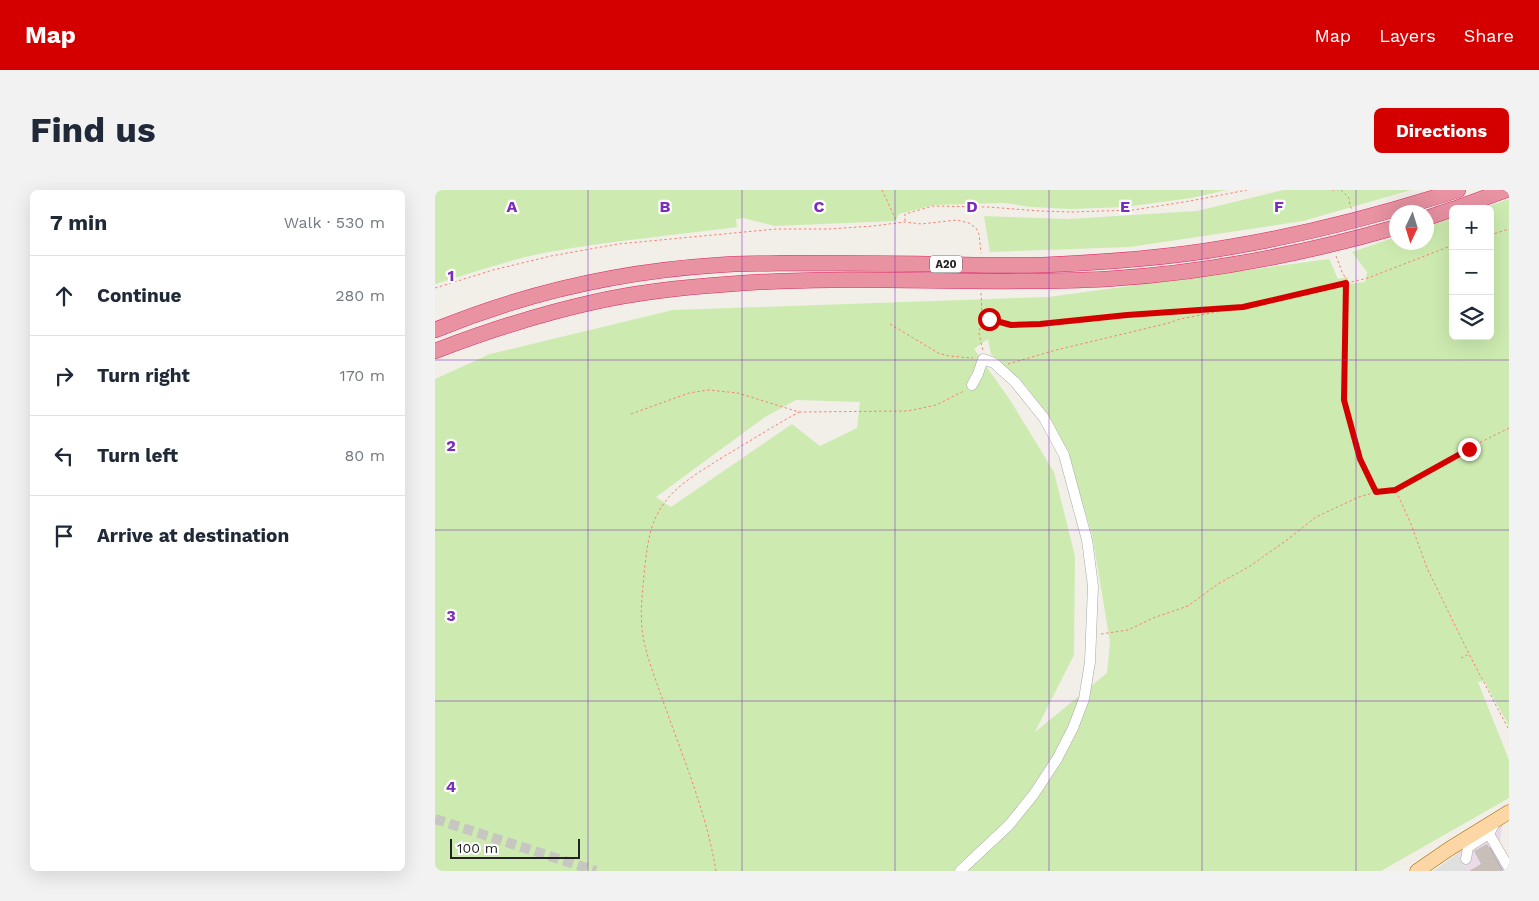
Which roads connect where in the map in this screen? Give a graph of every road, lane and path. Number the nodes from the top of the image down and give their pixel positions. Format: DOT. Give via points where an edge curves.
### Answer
graph roads {
  1 [pos="882,190"];
  2 [pos="1247,190"];
  3 [pos="1332,190"];
  4 [pos="1338,190"];
  5 [pos="1341,190"];
  6 [pos="1458,190"];
  7 [pos="1506,190"];
  8 [pos="1465,205"];
  9 [pos="1449,211"];
  10 [pos="1434,216"];
  11 [pos="1357,220"];
  12 [pos="905,222"];
  13 [pos="897,223"];
  14 [pos="1389,229"];
  15 [pos="1509,229"];
  16 [pos="1494,234"];
  17 [pos="1449,247"];
  18 [pos="981,254"];
  19 [pos="1336,255"];
  20 [pos="1346,283"];
  21 [pos="435,288"];
  22 [pos="981,290"];
  23 [pos="1243,307"];
  24 [pos="982,315"];
  25 [pos="890,324"];
  26 [pos="435,330"];
  27 [pos="435,351"];
  28 [pos="983,360"];
  29 [pos="998,366"];
  30 [pos="972,385"];
  31 [pos="799,412"];
  32 [pos="631,414"];
  33 [pos="1509,428"];
  34 [pos="1395,490"];
  35 [pos="1376,492"];
  36 [pos="1092,633"];
  37 [pos="1469,654"];
  38 [pos="1461,658"];
  39 [pos="1509,730"];
  40 [pos="1509,812"];
  41 [pos="1497,820"];
  42 [pos="1489,834"];
  43 [pos="1449,850"];
  44 [pos="1466,859"];
  45 [pos="1509,868"];
  46 [pos="716,871"];
  47 [pos="960,871"];
  48 [pos="1417,871"];
  49 [pos="1427,871"];
  1 -- 13 [label="path"];
  2 -- 12 [label="path" via="1133,210 1072,212 933,206 905,214"];
  3 -- 4 [label="path"];
  5 -- 11 [label="path" via="1349,198"];
  6 -- 11 [label="highway, A20"];
  7 -- 8 [label="highway"];
  9 -- 10 [label="highway"];
  11 -- 26 [label="highway, A20" via="1229,247 1107,262 1021,265 720,264 549,292"];
  12 -- 13 [label="path"];
  12 -- 18 [label="path" via="921,224 957,220 969,223 979,234"];
  13 -- 21 [label="path" via="829,229 776,229 619,244 551,256"];
  14 -- 27 [label="highway, A20" via="1270,258 1118,278 785,281 641,294 537,316"];
  15 -- 16 [label="path"];
  17 -- 20 [label="path" via="1368,278"];
  19 -- 20 [label="path"];
  20 -- 23 [label="path"];
  20 -- 35 [label="path" via="1344,400 1360,459"];
  22 -- 24 [label="path"];
  23 -- 24 [label="path" via="1011,325"];
  23 -- 29 [label="path" via="1180,318"];
  24 -- 28 [label="path" via="979,334"];
  25 -- 28 [label="path" via="938,353"];
  28 -- 29 [label="lane"];
  28 -- 30 [label="lane"];
  29 -- 36 [label="lane" via="1044,418 1064,454 1087,540 1093,586"];
  30 -- 31 [label="path" via="936,405 908,411"];
  31 -- 32 [label="path" via="738,393 708,390"];
  31 -- 46 [label="path" via="679,487 665,502 650,528 641,604 642,632 697,795"];
  33 -- 34 [label="path"];
  34 -- 35 [label="path"];
  34 -- 37 [label="path" via="1427,568"];
  35 -- 36 [label="path" via="1316,517 1250,566 1188,606 1128,630 1099,635"];
  36 -- 47 [label="lane" via="1083,699 1057,759 1009,825"];
  37 -- 38 [label="path"];
  37 -- 39 [label="path"];
  40 -- 41 [label="main road"];
  41 -- 42 [label="lane"];
  41 -- 43 [label="main road"];
  42 -- 44 [label="lane" via="1468,847"];
  42 -- 45 [label="lane"];
  43 -- 48 [label="main road"];
  43 -- 49 [label="lane" via="1448,857"];
}
